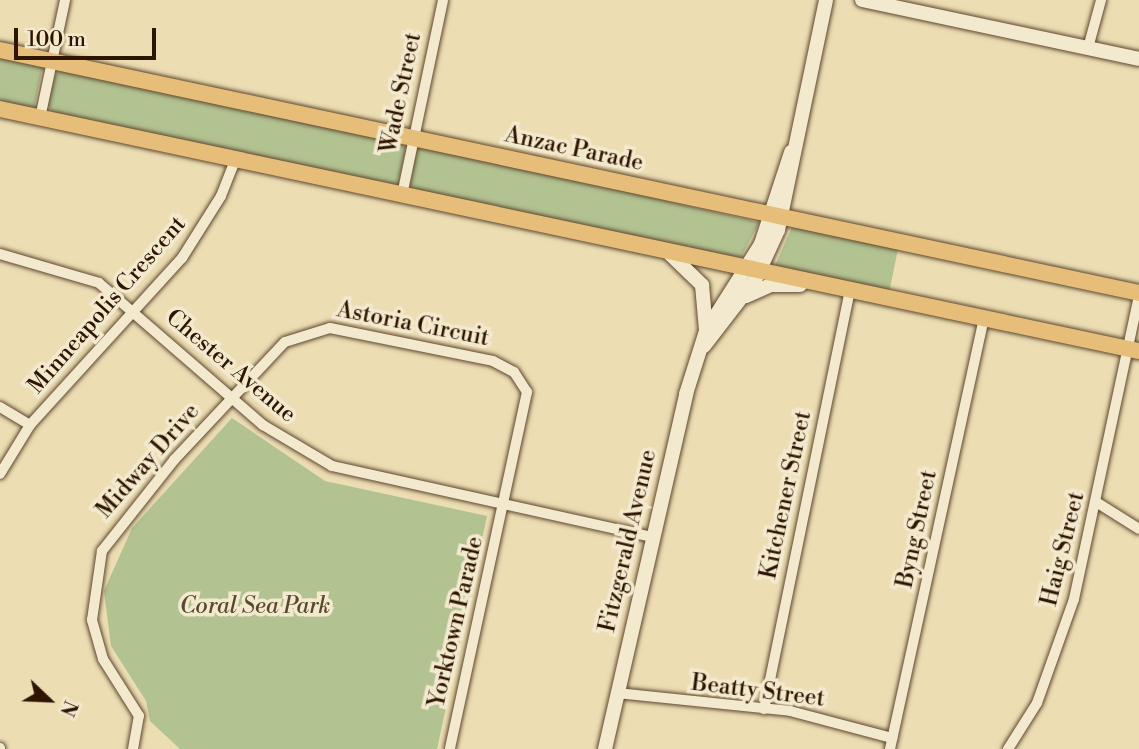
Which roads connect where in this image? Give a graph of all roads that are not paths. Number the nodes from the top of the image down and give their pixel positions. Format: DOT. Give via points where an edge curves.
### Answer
graph roads {
  1 [pos="65,0"];
  2 [pos="443,0"];
  3 [pos="826,0"];
  4 [pos="862,0"];
  5 [pos="1101,0"];
  6 [pos="1088,48"];
  7 [pos="0,50"];
  8 [pos="1139,59"];
  9 [pos="52,61"];
  10 [pos="0,109"];
  11 [pos="40,118"];
  12 [pos="414,137"];
  13 [pos="236,158"];
  14 [pos="402,195"];
  15 [pos="776,216"];
  16 [pos="664,250"];
  17 [pos="0,254"];
  18 [pos="754,270"];
  19 [pos="843,289"];
  20 [pos="1139,294"];
  21 [pos="741,299"];
  22 [pos="133,310"];
  23 [pos="984,318"];
  24 [pos="705,339"];
  25 [pos="1134,350"];
  26 [pos="231,398"];
  27 [pos="0,407"];
  28 [pos="30,425"];
  29 [pos="0,474"];
  30 [pos="1096,502"];
  31 [pos="504,505"];
  32 [pos="1139,529"];
  33 [pos="651,537"];
  34 [pos="617,693"];
  35 [pos="764,709"];
  36 [pos="891,744"];
  37 [pos="133,749"];
  38 [pos="450,749"];
  39 [pos="605,749"];
  40 [pos="1008,749"];
  1 -- 9 [label="street"];
  2 -- 12 [label="street, Wade Street"];
  3 -- 15 [label="street, Fitzgerald Avenue"];
  4 -- 6 [label="street"];
  5 -- 6 [label="street"];
  6 -- 8 [label="street"];
  7 -- 9 [label="main road, Anzac Parade"];
  9 -- 11 [label="street"];
  9 -- 12 [label="main road, Anzac Parade"];
  10 -- 11 [label="main road"];
  11 -- 13 [label="main road"];
  12 -- 14 [label="street, Wade Street"];
  12 -- 15 [label="main road, Anzac Parade"];
  13 -- 14 [label="main road"];
  13 -- 22 [label="street, Minneapolis Crescent" via="205,225"];
  14 -- 16 [label="main road"];
  15 -- 18 [label="street, Fitzgerald Avenue"];
  15 -- 20 [label="main road, Anzac Parade"];
  16 -- 18 [label="main road"];
  16 -- 24 [label="street" via="702,285"];
  17 -- 22 [label="street, Chester Avenue" via="88,277"];
  18 -- 19 [label="main road"];
  18 -- 21 [label="street, Fitzgerald Avenue"];
  18 -- 24 [label="street, Fitzgerald Avenue"];
  19 -- 21 [label="street" via="776,284"];
  19 -- 23 [label="main road"];
  19 -- 35 [label="street, Kitchener Street"];
  20 -- 25 [label="street, Haig Street"];
  21 -- 24 [label="street, Fitzgerald Avenue"];
  22 -- 26 [label="street, Chester Avenue"];
  22 -- 28 [label="street, Minneapolis Crescent"];
  23 -- 25 [label="main road"];
  23 -- 36 [label="street, Byng Street"];
  24 -- 33 [label="street, Fitzgerald Avenue" via="685,394"];
  25 -- 30 [label="street, Haig Street"];
  26 -- 31 [label="street, Chester Avenue" via="263,425 332,466"];
  26 -- 31 [label="street, Astoria Circuit" via="285,342 317,328 492,361 514,372 527,392"];
  26 -- 37 [label="street, Midway Drive" via="114,528 97,566 92,620 103,659 139,716"];
  27 -- 28 [label="street"];
  28 -- 29 [label="street, Minneapolis Crescent"];
  30 -- 32 [label="street"];
  30 -- 40 [label="street, Haig Street" via="1048,675"];
  31 -- 33 [label="street, Chester Avenue"];
  31 -- 38 [label="street, Yorktown Parade"];
  33 -- 34 [label="street, Fitzgerald Avenue"];
  34 -- 35 [label="street, Beatty Street"];
  34 -- 39 [label="street, Fitzgerald Avenue"];
  35 -- 36 [label="street, Beatty Street"];
}
